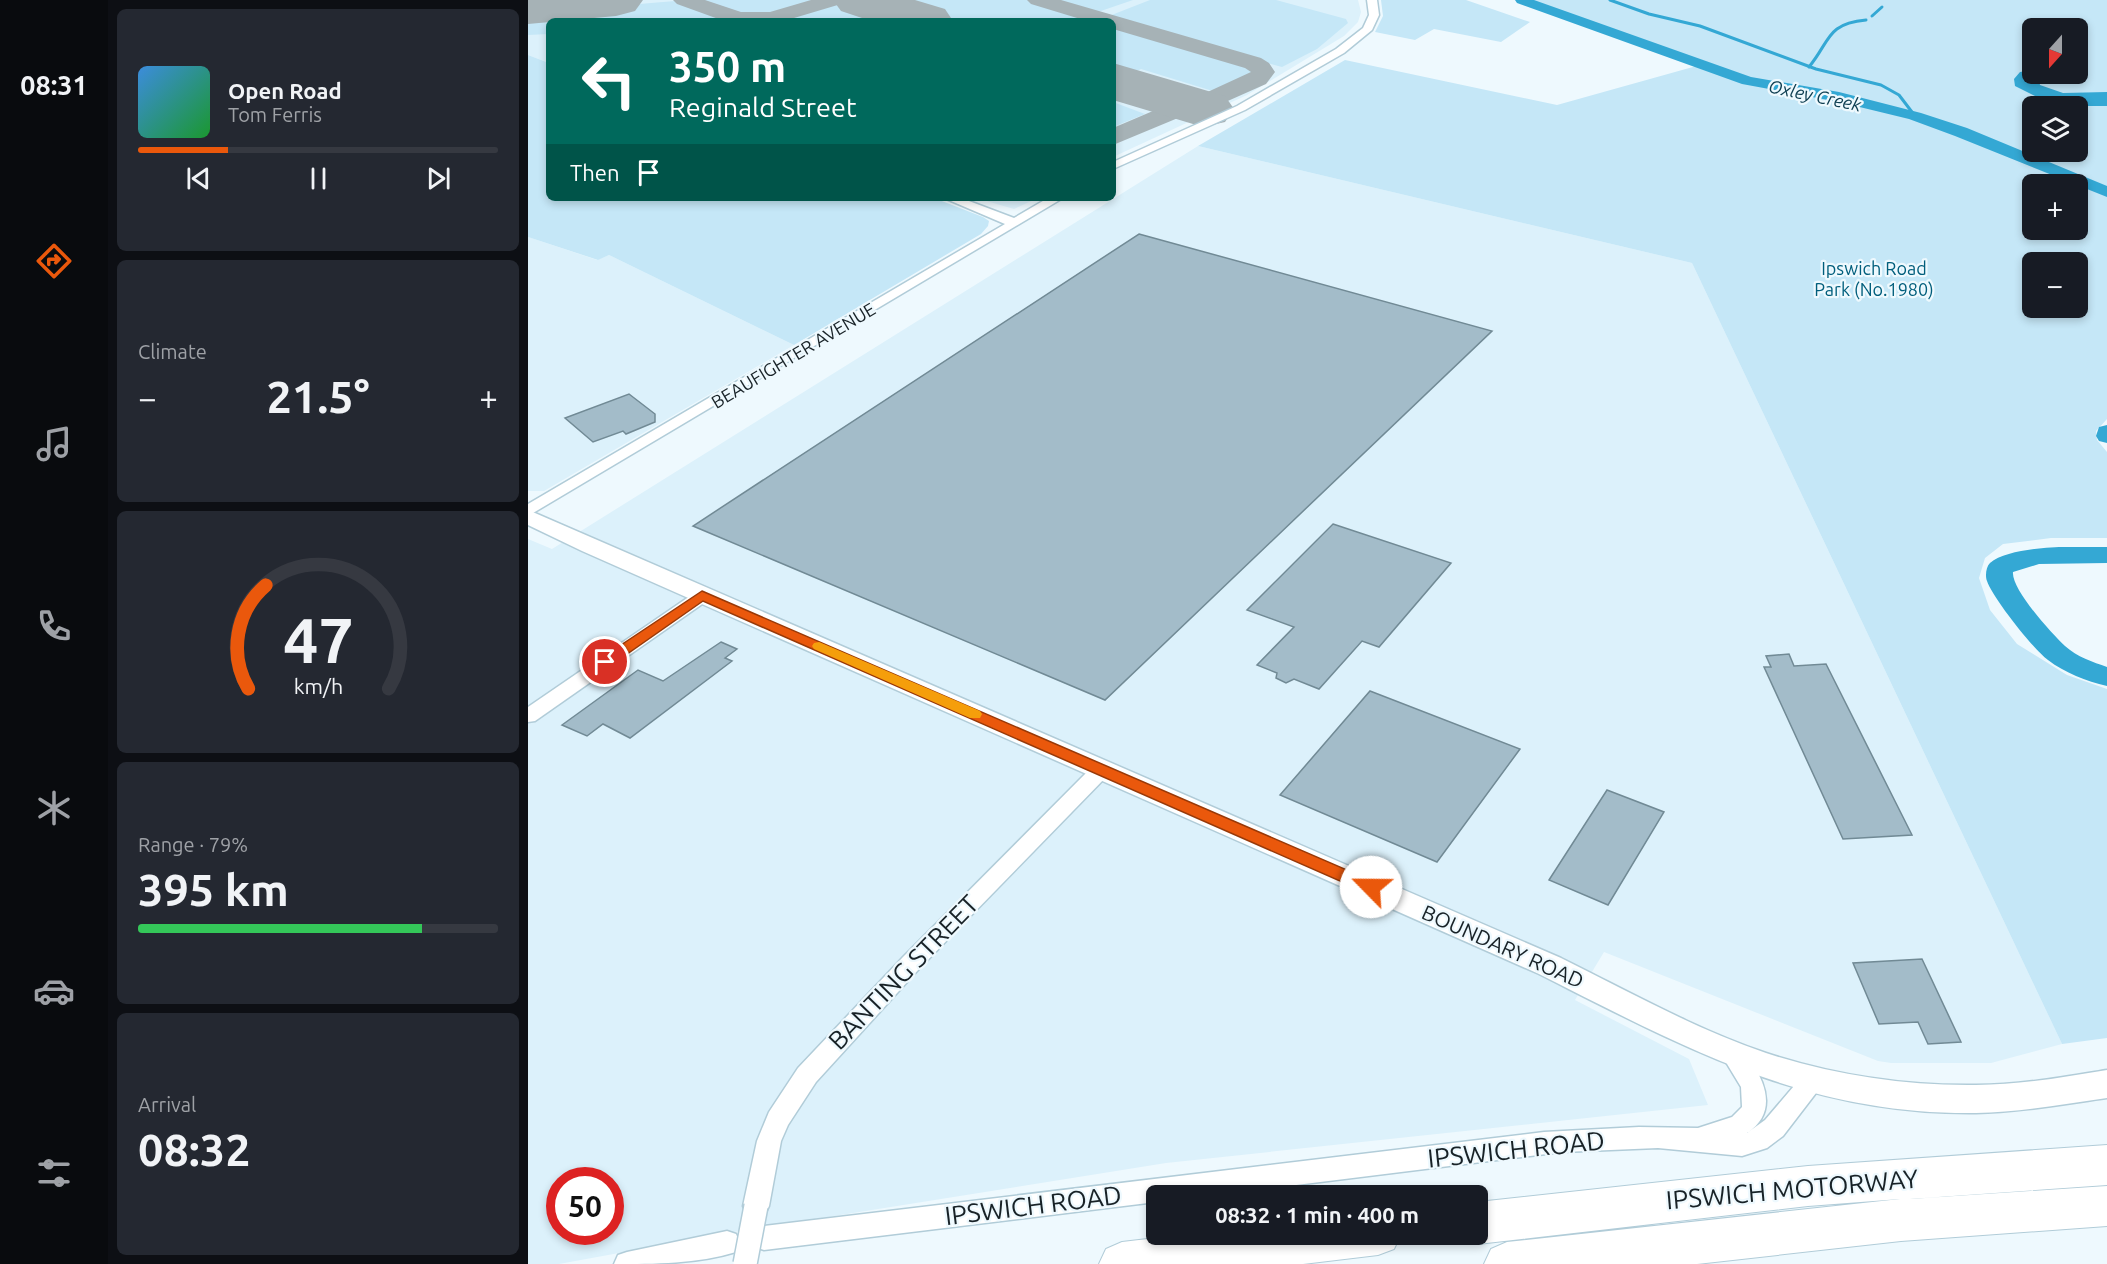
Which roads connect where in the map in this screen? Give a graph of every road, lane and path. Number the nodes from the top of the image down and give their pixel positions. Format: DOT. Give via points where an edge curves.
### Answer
graph roads {
  1 [pos="1372,0"];
  2 [pos="1116,165"];
  3 [pos="958,201"];
  4 [pos="1052,201"];
  5 [pos="1014,223"];
  6 [pos="528,511"];
  7 [pos="528,517"];
  8 [pos="702,596"];
  9 [pos="528,716"];
  10 [pos="1101,770"];
  11 [pos="1732,1054"];
  12 [pos="1814,1080"];
  13 [pos="2107,1084"];
  14 [pos="1697,1139"];
  15 [pos="2107,1165"];
  16 [pos="2107,1206"];
  17 [pos="1488,1222"];
  18 [pos="764,1238"];
  19 [pos="727,1244"];
  20 [pos="1284,1245"];
  21 [pos="627,1264"];
  22 [pos="745,1264"];
  23 [pos="1122,1264"];
  24 [pos="1507,1264"];
  1 -- 2 [label="street" via="1374,15 1367,30 1340,51 1241,108"];
  3 -- 5 [label="street"];
  4 -- 5 [label="street, BEAUFIGHTER AVENUE"];
  5 -- 6 [label="street, BEAUFIGHTER AVENUE"];
  7 -- 8 [label="main road, BOUNDARY ROAD"];
  8 -- 9 [label="street"];
  8 -- 10 [label="main road, BOUNDARY ROAD"];
  10 -- 11 [label="main road, BOUNDARY ROAD" via="1550,966"];
  10 -- 22 [label="street, BANTING STREET, bridge" via="807,1075 778,1120 769,1142"];
  11 -- 12 [label="main road, BOUNDARY ROAD"];
  11 -- 14 [label="street, IPSWICH ROAD" via="1753,1086 1753,1108 1738,1127"];
  12 -- 13 [label="main road, BOUNDARY ROAD" via="1889,1094 1976,1099"];
  12 -- 14 [label="street, IPSWICH ROAD" via="1761,1139 1737,1146"];
  14 -- 18 [label="street, IPSWICH ROAD" via="1544,1143"];
  15 -- 17 [label="highway, IPSWICH MOTORWAY" via="1808,1186"];
  16 -- 24 [label="highway, IPSWICH MOTORWAY" via="1900,1220"];
  19 -- 21 [label="street"];
  20 -- 23 [label="highway"];
}
